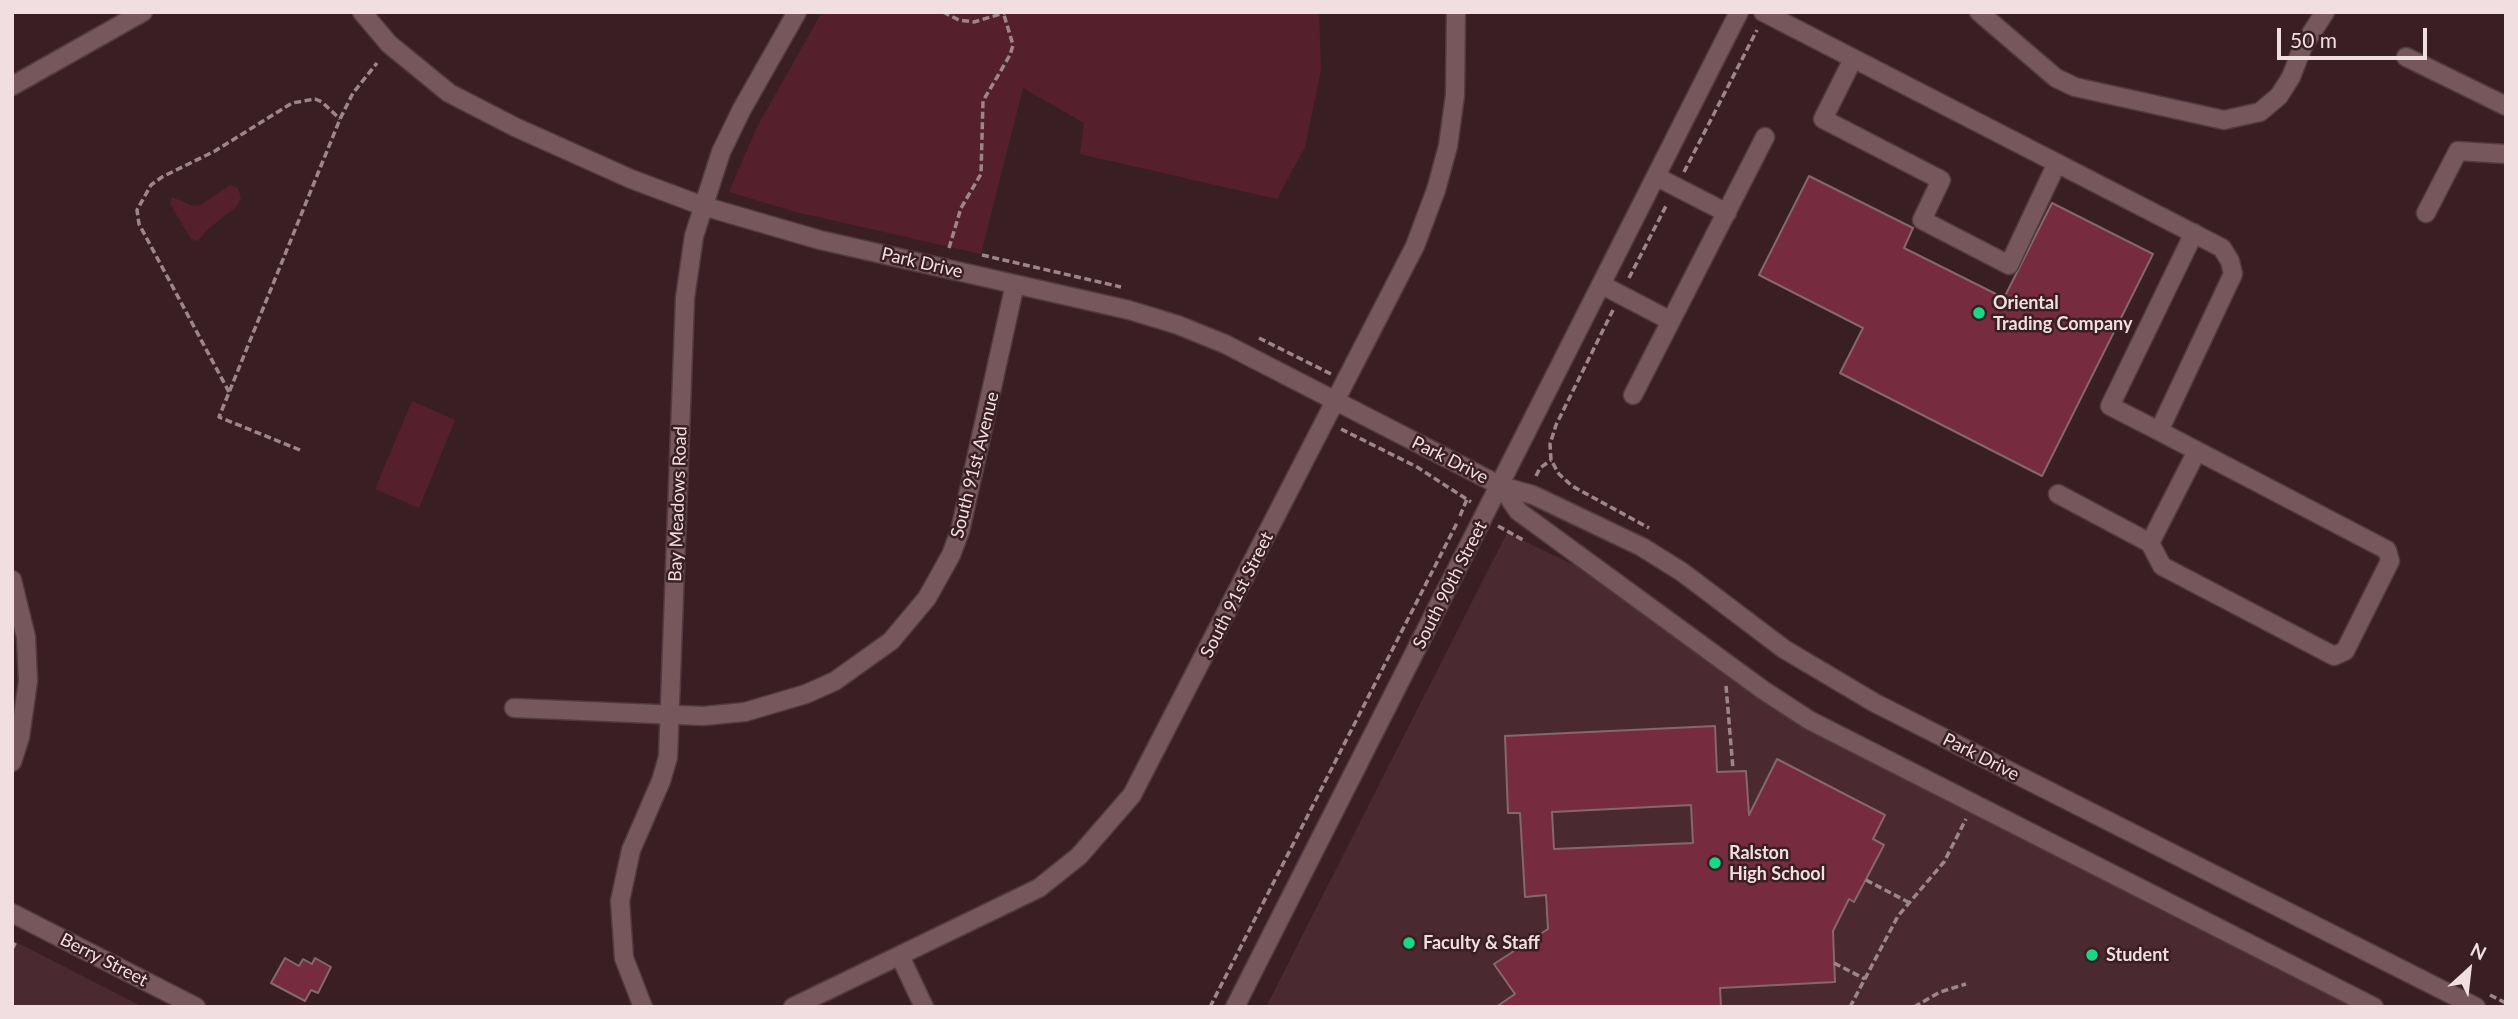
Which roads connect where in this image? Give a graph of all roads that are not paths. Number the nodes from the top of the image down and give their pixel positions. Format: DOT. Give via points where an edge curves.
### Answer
graph roads {
  1 [pos="143,12"];
  2 [pos="362,12"];
  3 [pos="797,12"];
  4 [pos="1456,12"];
  5 [pos="1739,12"];
  6 [pos="1979,12"];
  7 [pos="2325,12"];
  8 [pos="1764,13"];
  9 [pos="2406,57"];
  10 [pos="1853,59"];
  11 [pos="12,86"];
  12 [pos="2506,106"];
  13 [pos="1765,137"];
  14 [pos="2506,154"];
  15 [pos="2057,163"];
  16 [pos="1657,177"];
  17 [pos="703,206"];
  18 [pos="1727,212"];
  19 [pos="2426,213"];
  20 [pos="2194,233"];
  21 [pos="1015,284"];
  22 [pos="1602,285"];
  23 [pos="1671,321"];
  24 [pos="1633,395"];
  25 [pos="1336,401"];
  26 [pos="2159,432"];
  27 [pos="2197,451"];
  28 [pos="1501,486"];
  29 [pos="2058,494"];
  30 [pos="2150,543"];
  31 [pos="12,580"];
  32 [pos="514,708"];
  33 [pos="671,714"];
  34 [pos="12,762"];
  35 [pos="12,913"];
  36 [pos="900,956"];
  37 [pos="2482,1000"];
  38 [pos="196,1007"];
  39 [pos="643,1007"];
  40 [pos="793,1007"];
  41 [pos="924,1007"];
  42 [pos="1235,1007"];
  43 [pos="2374,1007"];
  1 -- 11 [label="street"];
  2 -- 17 [label="street, Park Drive" via="389,44 449,93 607,169"];
  3 -- 17 [label="street, Bay Meadows Road" via="742,109"];
  4 -- 25 [label="street, South 91st Street" via="1455,95 1436,190 1415,246"];
  5 -- 16 [label="street, South 90th Street"];
  6 -- 7 [label="street" via="2056,78 2075,88 2224,120 2260,112 2279,96"];
  8 -- 10 [label="street"];
  9 -- 12 [label="street"];
  10 -- 15 [label="street"];
  10 -- 15 [label="street" via="1823,119 1941,180 1922,220 2009,265"];
  13 -- 18 [label="street"];
  14 -- 19 [label="street" via="2458,151"];
  15 -- 20 [label="street"];
  16 -- 18 [label="street"];
  16 -- 22 [label="street, South 90th Street"];
  17 -- 21 [label="street, Park Drive" via="820,240"];
  17 -- 33 [label="street, Bay Meadows Road" via="685,299"];
  18 -- 23 [label="street"];
  20 -- 26 [label="street" via="2222,248 2233,274"];
  20 -- 26 [label="street" via="2110,406"];
  21 -- 25 [label="street, Park Drive" via="1178,325"];
  21 -- 33 [label="street, South 91st Avenue" via="960,531 942,574 914,616 865,663 806,694 745,712"];
  22 -- 23 [label="street"];
  22 -- 28 [label="street, South 90th Street"];
  23 -- 24 [label="street"];
  25 -- 28 [label="street, Park Drive"];
  25 -- 36 [label="street, South 91st Street" via="1146,771 1115,818 1040,888"];
  26 -- 27 [label="street"];
  27 -- 30 [label="street"];
  27 -- 30 [label="street" via="2386,550 2390,561 2346,651 2334,656 2162,566"];
  28 -- 37 [label="street, Park Drive" via="1533,495 1642,547 1784,649 1875,703"];
  28 -- 42 [label="street, South 90th Street"];
  28 -- 43 [label="street, Park Drive" via="1518,511 1809,720"];
  29 -- 30 [label="street"];
  31 -- 34 [label="street" via="26,637 28,681"];
  32 -- 33 [label="street, South 91st Avenue"];
  33 -- 39 [label="street, Bay Meadows Road" via="662,781 631,850 620,901 624,958"];
  35 -- 38 [label="street, Berry Street"];
  36 -- 40 [label="street, South 91st Street"];
  36 -- 41 [label="street"];
}
